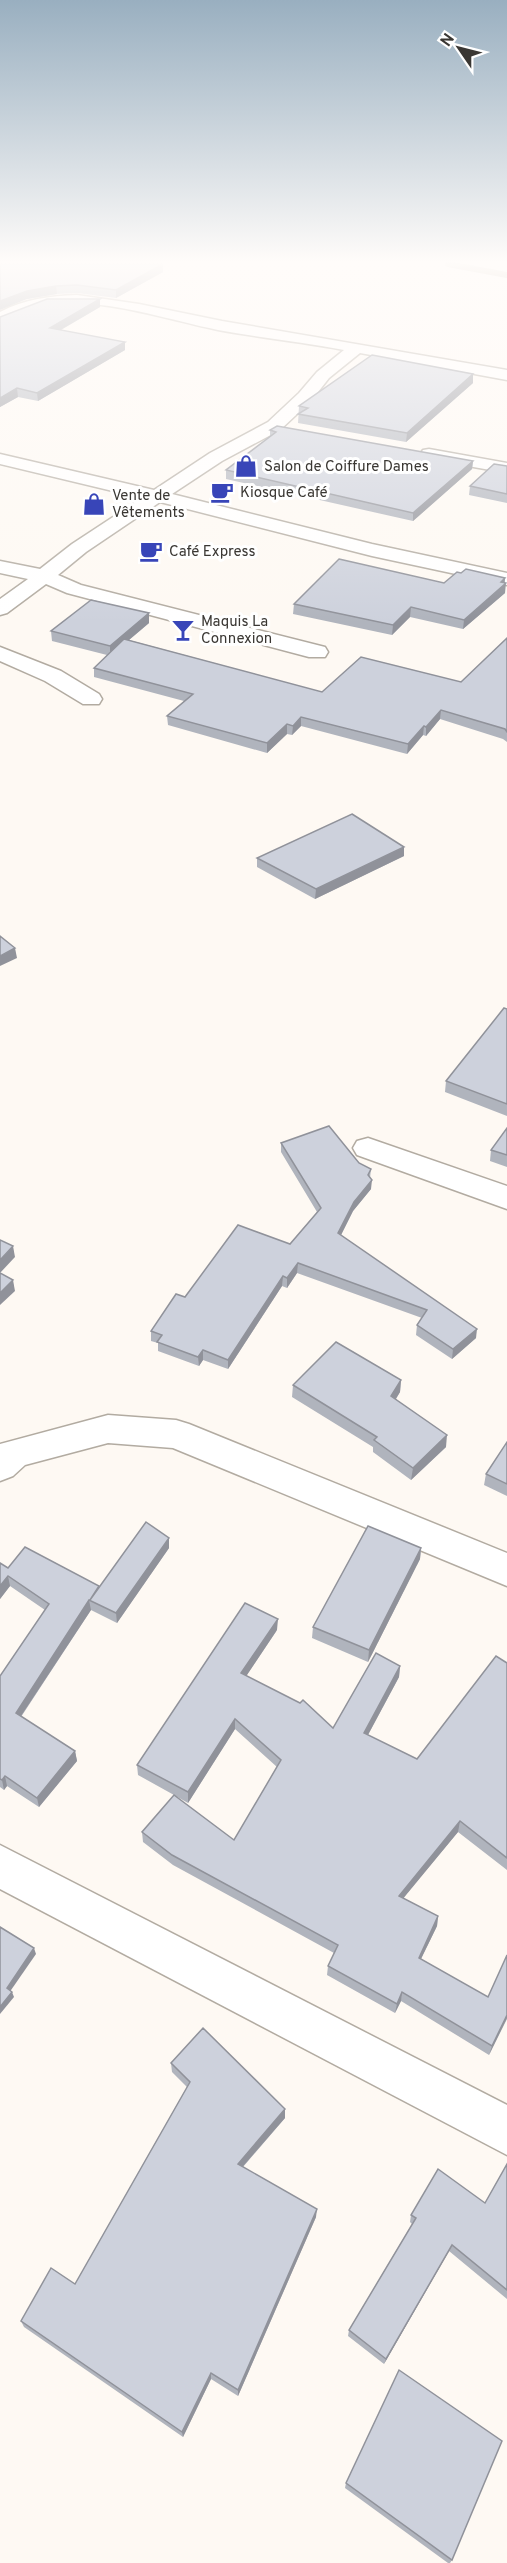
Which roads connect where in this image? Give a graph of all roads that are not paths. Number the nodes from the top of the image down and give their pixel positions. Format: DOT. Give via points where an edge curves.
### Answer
graph roads {
  1 [pos="316,384"];
  2 [pos="274,426"];
  3 [pos="297,430"];
  4 [pos="415,451"];
  5 [pos="0,459"];
  6 [pos="507,468"];
  7 [pos="157,496"];
  8 [pos="0,567"];
  9 [pos="44,576"];
  10 [pos="507,579"];
  11 [pos="0,609"];
  12 [pos="0,652"];
  13 [pos="317,652"];
  14 [pos="91,699"];
  15 [pos="368,1148"];
  16 [pos="507,1198"];
  17 [pos="0,1466"];
  18 [pos="507,1570"];
  19 [pos="0,1866"];
  20 [pos="507,2131"];
  1 -- 2 [label="street"];
  2 -- 3 [label="street"];
  2 -- 7 [label="street" via="216,457"];
  4 -- 6 [label="street"];
  5 -- 7 [label="street"];
  7 -- 9 [label="street"];
  7 -- 10 [label="street"];
  8 -- 9 [label="street"];
  9 -- 11 [label="street"];
  9 -- 13 [label="street" via="74,589"];
  12 -- 14 [label="street"];
  15 -- 16 [label="street"];
  17 -- 18 [label="street" via="13,1454 108,1429 176,1434"];
  19 -- 20 [label="street"];
}
